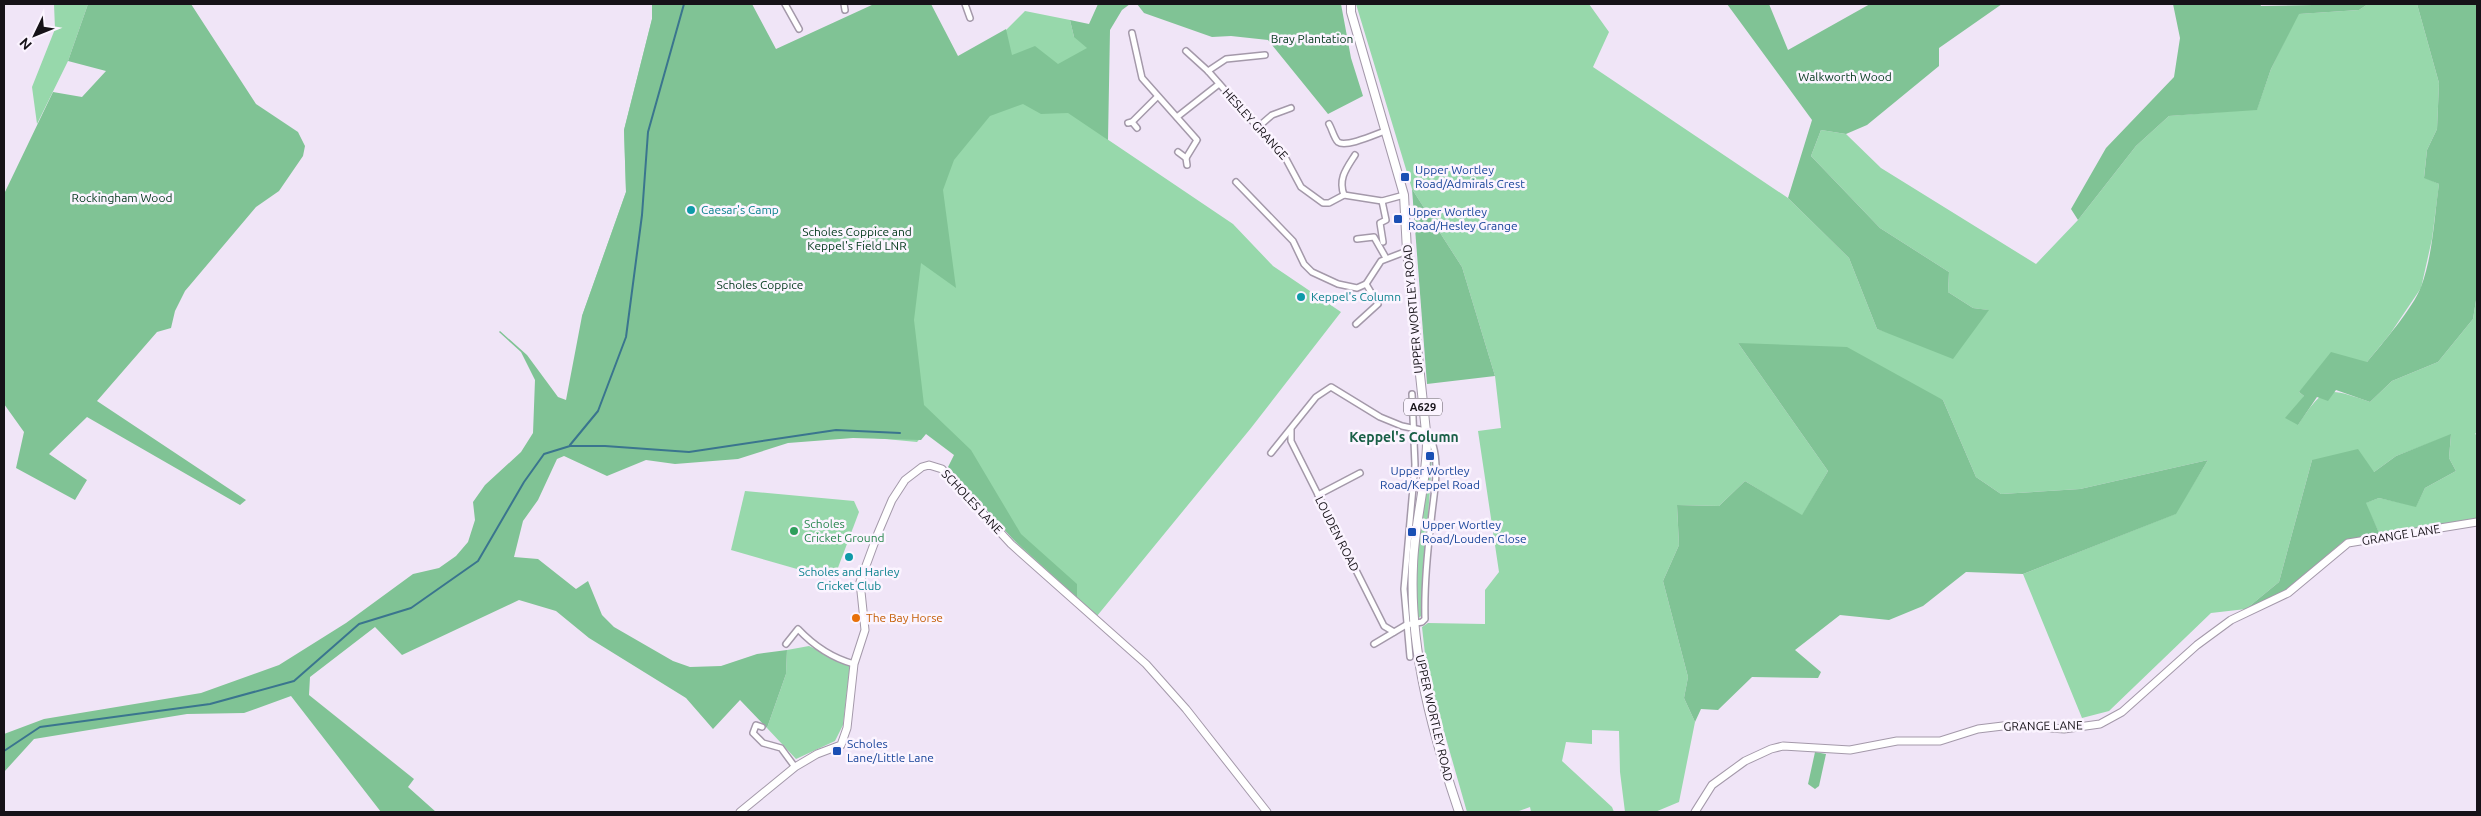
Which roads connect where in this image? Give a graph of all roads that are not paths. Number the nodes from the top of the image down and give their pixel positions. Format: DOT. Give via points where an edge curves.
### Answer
graph roads {
  1 [pos="785,4"];
  2 [pos="965,4"];
  3 [pos="1351,4"];
  4 [pos="970,18"];
  5 [pos="799,29"];
  6 [pos="1132,33"];
  7 [pos="1186,51"];
  8 [pos="1265,55"];
  9 [pos="1208,71"];
  10 [pos="1219,84"];
  11 [pos="1157,97"];
  12 [pos="1291,108"];
  13 [pos="1177,117"];
  14 [pos="1330,124"];
  15 [pos="1137,128"];
  16 [pos="1257,128"];
  17 [pos="1385,131"];
  18 [pos="1203,136"];
  19 [pos="1197,140"];
  20 [pos="1178,152"];
  21 [pos="1355,155"];
  22 [pos="1186,158"];
  23 [pos="1187,165"];
  24 [pos="1236,182"];
  25 [pos="1344,195"];
  26 [pos="1404,195"];
  27 [pos="1382,201"];
  28 [pos="1357,239"];
  29 [pos="1383,242"];
  30 [pos="1407,251"];
  31 [pos="1386,258"];
  32 [pos="1366,284"];
  33 [pos="1356,324"];
  34 [pos="1412,394"];
  35 [pos="1414,428"];
  36 [pos="1291,430"];
  37 [pos="1426,431"];
  38 [pos="1427,441"];
  39 [pos="1271,453"];
  40 [pos="1360,474"];
  41 [pos="1318,495"];
  42 [pos="2477,522"];
  43 [pos="1415,622"];
  44 [pos="1406,625"];
  45 [pos="1394,632"];
  46 [pos="786,644"];
  47 [pos="1374,644"];
  48 [pos="1410,657"];
  49 [pos="854,664"];
  50 [pos="762,727"];
  51 [pos="795,767"];
  52 [pos="740,812"];
  53 [pos="1266,812"];
  54 [pos="1459,812"];
  55 [pos="1695,812"];
  1 -- 5 [label="street"];
  2 -- 4 [label="street"];
  3 -- 17 [label="main road, UPPER WORTLEY ROAD / A629"];
  6 -- 11 [label="street" via="1142,78"];
  7 -- 9 [label="street, HESLEY GRANGE"];
  8 -- 9 [label="street" via="1226,59"];
  9 -- 10 [label="street, HESLEY GRANGE"];
  10 -- 13 [label="street"];
  10 -- 16 [label="street, HESLEY GRANGE"];
  11 -- 13 [label="street"];
  11 -- 15 [label="street" via="1130,122"];
  12 -- 16 [label="street" via="1272,114"];
  13 -- 19 [label="street"];
  14 -- 17 [label="street" via="1341,144"];
  16 -- 25 [label="street, HESLEY GRANGE" via="1286,159 1296,181 1312,195 1326,204"];
  17 -- 26 [label="main road, UPPER WORTLEY ROAD / A629"];
  18 -- 19 [label="street"];
  19 -- 22 [label="street"];
  20 -- 22 [label="street"];
  21 -- 25 [label="street" via="1342,178"];
  22 -- 23 [label="street"];
  24 -- 32 [label="street" via="1293,241 1304,264 1312,272 1348,287"];
  25 -- 27 [label="street, HESLEY GRANGE"];
  26 -- 27 [label="street, HESLEY GRANGE"];
  26 -- 30 [label="main road, UPPER WORTLEY ROAD / A629"];
  27 -- 29 [label="street" via="1386,220 1380,223"];
  28 -- 31 [label="street" via="1374,237"];
  30 -- 31 [label="street"];
  30 -- 37 [label="main road, UPPER WORTLEY ROAD / A629"];
  31 -- 32 [label="street"];
  32 -- 33 [label="street" via="1378,304"];
  34 -- 35 [label="street, UPPER WORTLEY ROAD"];
  35 -- 36 [label="street" via="1380,416 1331,387 1316,397"];
  35 -- 37 [label="street"];
  35 -- 44 [label="street, UPPER WORTLEY ROAD" via="1413,502 1404,566"];
  36 -- 39 [label="street"];
  36 -- 41 [label="street, LOUDEN ROAD" via="1291,441"];
  37 -- 38 [label="main road, UPPER WORTLEY ROAD / A629"];
  38 -- 43 [label="main road, UPPER WORTLEY ROAD / A629" via="1413,564"];
  38 -- 43 [label="street, UPPER WORTLEY ROAD" via="1435,451 1435,475 1425,574 1425,619"];
  40 -- 41 [label="street"];
  41 -- 45 [label="street, LOUDEN ROAD" via="1384,626"];
  42 -- 55 [label="street, GRANGE LANE" via="2348,543 2288,593 2231,620 2197,645 2122,712 2100,724 2064,729 2011,725 1978,729 1940,741 1896,741 1850,750 1783,746 1745,761 1712,785"];
  43 -- 44 [label="street"];
  43 -- 54 [label="main road, UPPER WORTLEY ROAD / A629" via="1428,701"];
  44 -- 45 [label="street"];
  44 -- 48 [label="street, UPPER WORTLEY ROAD"];
  45 -- 47 [label="street"];
  46 -- 49 [label="street" via="798,629 813,644 835,658"];
  49 -- 51 [label="street, SCHOLES LANE" via="847,728 841,745"];
  49 -- 53 [label="street, SCHOLES LANE" via="866,626 860,582 892,500 905,480 919,468 929,465 942,469 1011,544 1146,664 1186,709"];
  50 -- 51 [label="street" via="756,725 753,733 763,743 781,748"];
  51 -- 52 [label="street, SCHOLES LANE"];
}
